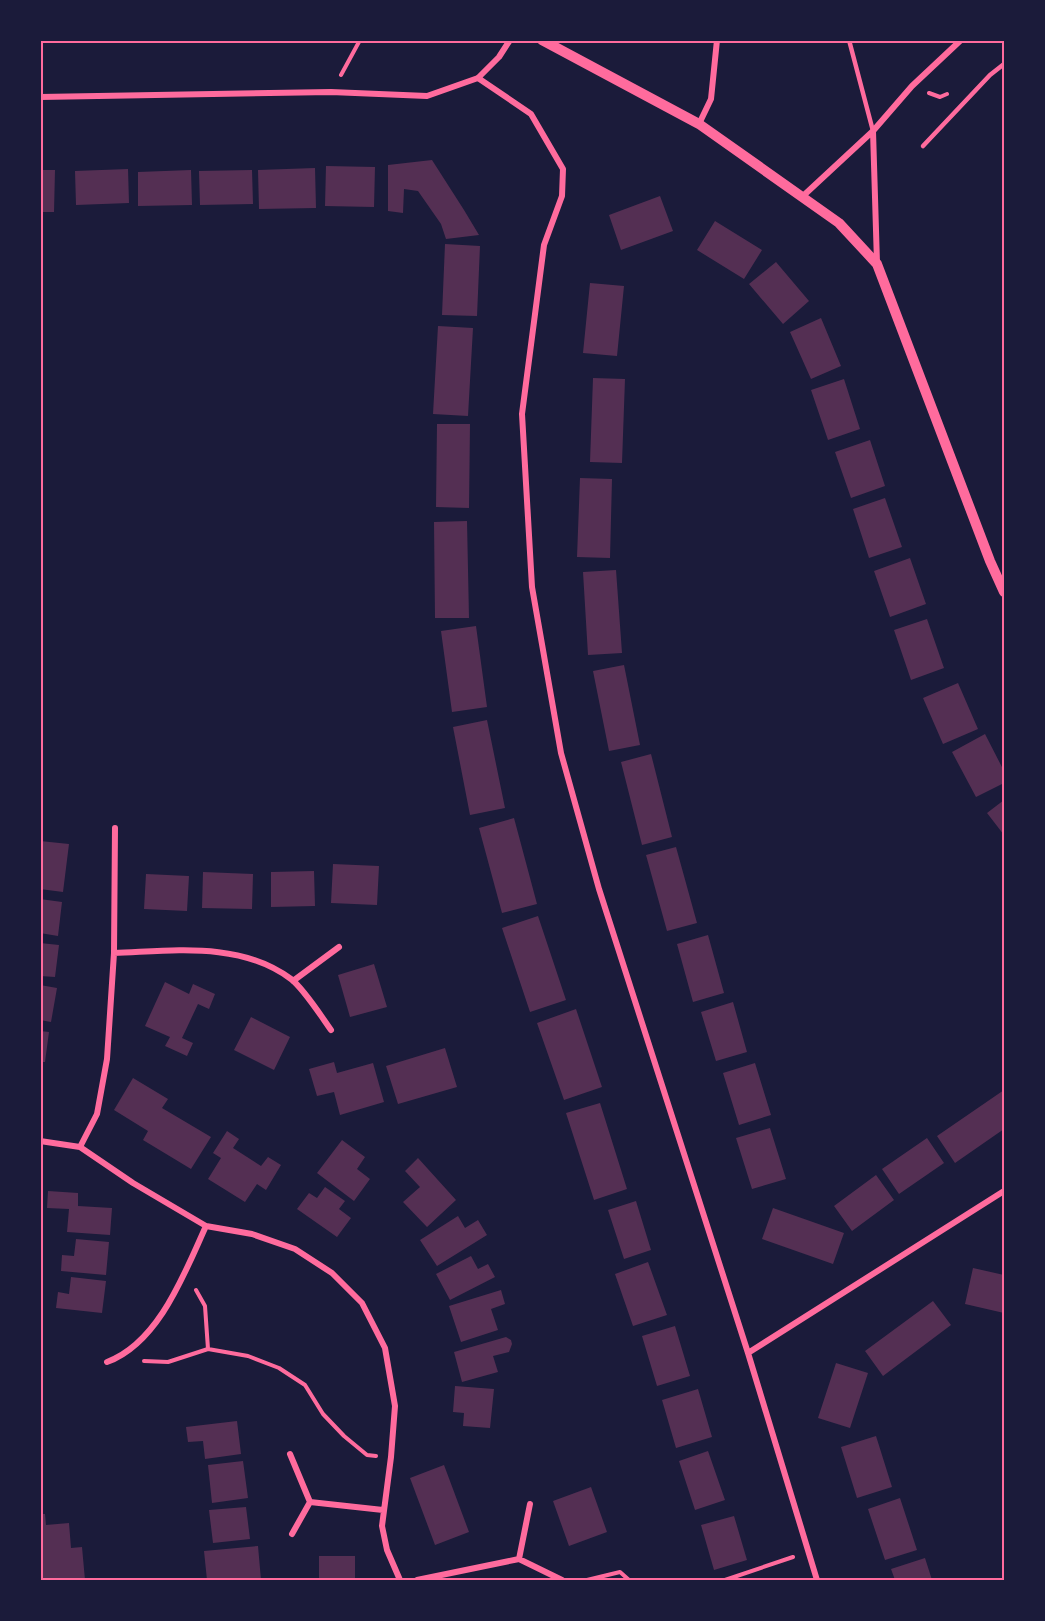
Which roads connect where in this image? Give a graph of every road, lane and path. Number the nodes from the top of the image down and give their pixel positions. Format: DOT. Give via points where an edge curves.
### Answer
graph roads {
  1 [pos="360,40"];
  2 [pos="510,40"];
  3 [pos="542,40"];
  4 [pos="717,40"];
  5 [pos="849,40"];
  6 [pos="961,40"];
  7 [pos="1005,64"];
  8 [pos="478,78"];
  9 [pos="331,92"];
  10 [pos="40,97"];
  11 [pos="699,124"];
  12 [pos="873,131"];
  13 [pos="923,146"];
  14 [pos="803,196"];
  15 [pos="877,264"];
  16 [pos="1005,592"];
  17 [pos="115,828"];
  18 [pos="339,947"];
  19 [pos="114,953"];
  20 [pos="293,981"];
  21 [pos="331,1030"];
  22 [pos="40,1141"];
  23 [pos="80,1146"];
  24 [pos="1005,1191"];
  25 [pos="206,1226"];
  26 [pos="184,1274"];
  27 [pos="208,1350"];
  28 [pos="748,1353"];
  29 [pos="115,1359"];
  30 [pos="107,1362"];
  31 [pos="290,1454"];
  32 [pos="391,1457"];
  33 [pos="310,1502"];
  34 [pos="530,1504"];
  35 [pos="383,1510"];
  36 [pos="292,1533"];
  37 [pos="807,1551"];
  38 [pos="519,1558"];
  39 [pos="400,1581"];
  40 [pos="417,1581"];
  41 [pos="562,1581"];
  42 [pos="587,1581"];
  43 [pos="628,1581"];
  44 [pos="725,1581"];
  45 [pos="817,1581"];
  1 -- 9 [label="path"];
  2 -- 8 [label="street"];
  3 -- 11 [label="street"];
  4 -- 11 [label="street" via="711,99"];
  5 -- 12 [label="lane"];
  6 -- 12 [label="street" via="912,86"];
  7 -- 13 [label="lane"];
  8 -- 9 [label="street" via="427,96"];
  8 -- 28 [label="street" via="531,114 563,169 562,196 544,245 522,414 532,586 561,753 599,889"];
  9 -- 10 [label="street"];
  11 -- 14 [label="street"];
  12 -- 14 [label="street"];
  12 -- 15 [label="street"];
  14 -- 15 [label="street" via="839,223"];
  15 -- 16 [label="street"];
  17 -- 19 [label="street"];
  18 -- 20 [label="street"];
  19 -- 20 [label="street" via="230,953 254,959"];
  19 -- 23 [label="street" via="107,1059 97,1114"];
  20 -- 21 [label="street"];
  22 -- 23 [label="street"];
  23 -- 25 [label="street"];
  24 -- 28 [label="street"];
  25 -- 26 [label="street"];
  25 -- 32 [label="street" via="252,1234 295,1249 332,1273 362,1303 385,1348 395,1406"];
  26 -- 27 [label="path" via="205,1306"];
  26 -- 29 [label="street" via="154,1324"];
  27 -- 29 [label="path" via="168,1362"];
  27 -- 32 [label="path" via="248,1356 279,1368 305,1385 323,1414 367,1455"];
  28 -- 37 [label="street"];
  29 -- 30 [label="street"];
  31 -- 33 [label="street"];
  32 -- 35 [label="street"];
  33 -- 35 [label="street"];
  33 -- 36 [label="street"];
  34 -- 38 [label="street"];
  35 -- 39 [label="street" via="387,1550"];
  37 -- 44 [label="path"];
  37 -- 45 [label="street"];
  38 -- 40 [label="street"];
  38 -- 41 [label="street"];
  42 -- 43 [label="path" via="620,1572"];
}
